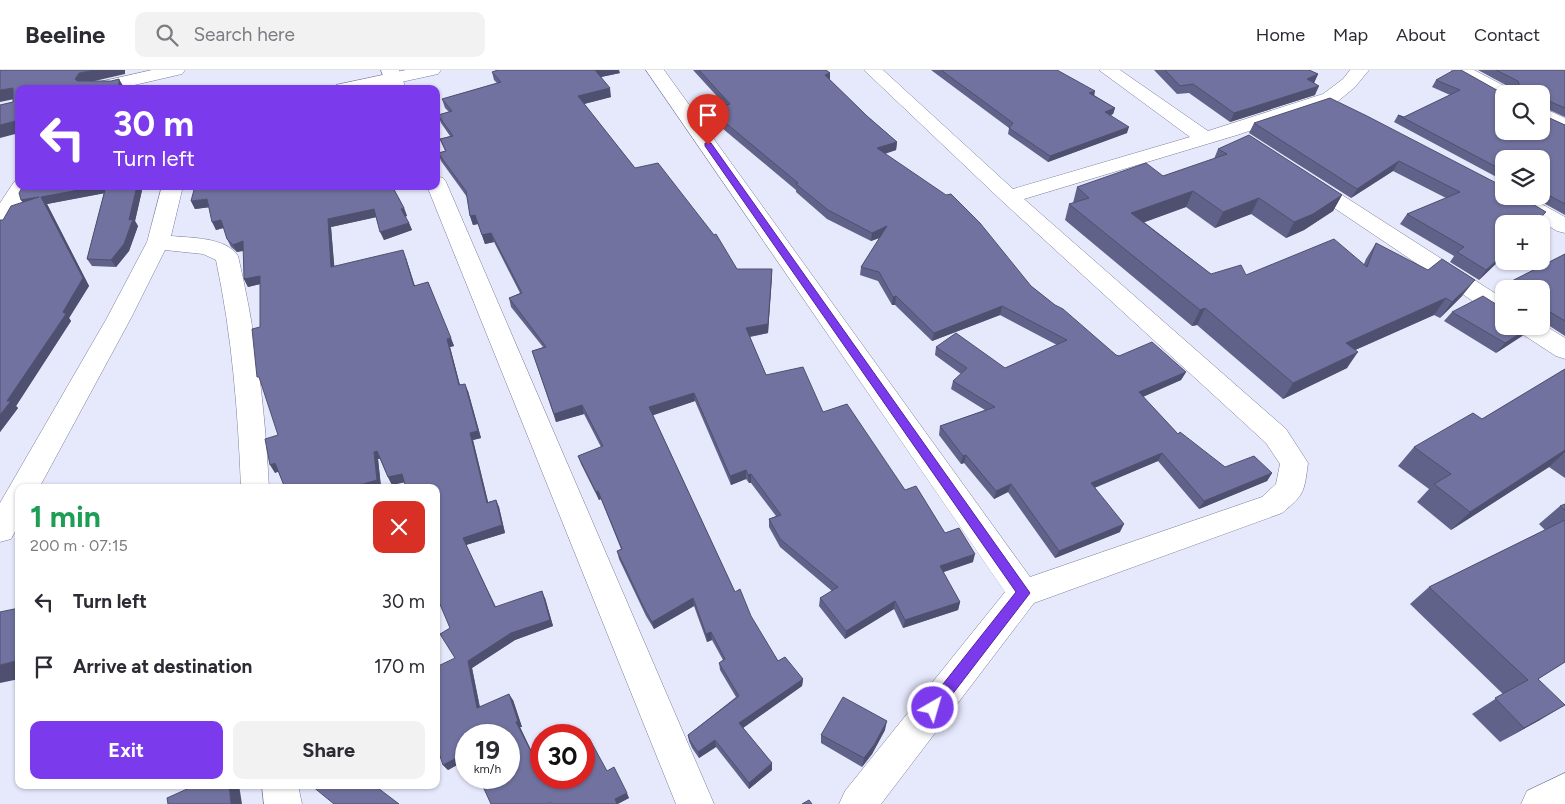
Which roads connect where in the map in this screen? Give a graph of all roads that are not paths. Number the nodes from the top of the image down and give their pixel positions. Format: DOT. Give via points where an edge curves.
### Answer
graph roads {
  1 [pos="176,70"];
  2 [pos="432,70"];
  3 [pos="655,70"];
  4 [pos="873,70"];
  5 [pos="1108,70"];
  6 [pos="1461,70"];
  7 [pos="1362,71"];
  8 [pos="393,78"];
  9 [pos="110,85"];
  10 [pos="361,85"];
  11 [pos="1495,89"];
  12 [pos="1550,118"];
  13 [pos="1565,126"];
  14 [pos="1230,131"];
  15 [pos="1204,138"];
  16 [pos="1255,147"];
  17 [pos="1288,169"];
  18 [pos="15,186"];
  19 [pos="17,190"];
  20 [pos="172,190"];
  21 [pos="439,190"];
  22 [pos="0,191"];
  23 [pos="1009,197"];
  24 [pos="1527,205"];
  25 [pos="0,220"];
  26 [pos="1565,226"];
  27 [pos="158,242"];
  28 [pos="1495,304"];
  29 [pos="1542,335"];
  30 [pos="1565,350"];
  31 [pos="26,484"];
  32 [pos="255,484"];
  33 [pos="15,503"];
  34 [pos="0,530"];
  35 [pos="1023,593"];
  36 [pos="281,789"];
  37 [pos="1565,791"];
  38 [pos="283,804"];
  39 [pos="695,804"];
  40 [pos="858,804"];
  41 [pos="1540,804"];
  1 -- 9 [label="street"];
  2 -- 8 [label="street"];
  3 -- 35 [label="street"];
  4 -- 23 [label="street"];
  5 -- 15 [label="street"];
  6 -- 11 [label="street"];
  7 -- 14 [label="street" via="1338,102"];
  8 -- 10 [label="street"];
  12 -- 13 [label="street"];
  14 -- 15 [label="street"];
  14 -- 16 [label="street"];
  15 -- 23 [label="street"];
  17 -- 28 [label="street"];
  18 -- 22 [label="street"];
  19 -- 25 [label="street"];
  20 -- 27 [label="street"];
  21 -- 39 [label="street"];
  23 -- 35 [label="street" via="1276,436 1294,463 1290,490 1272,506"];
  24 -- 26 [label="street"];
  27 -- 31 [label="street"];
  27 -- 32 [label="street" via="208,247 227,256 234,285 252,432"];
  29 -- 30 [label="street"];
  33 -- 34 [label="street"];
  35 -- 40 [label="street"];
  36 -- 38 [label="street"];
  37 -- 41 [label="street"];
}
